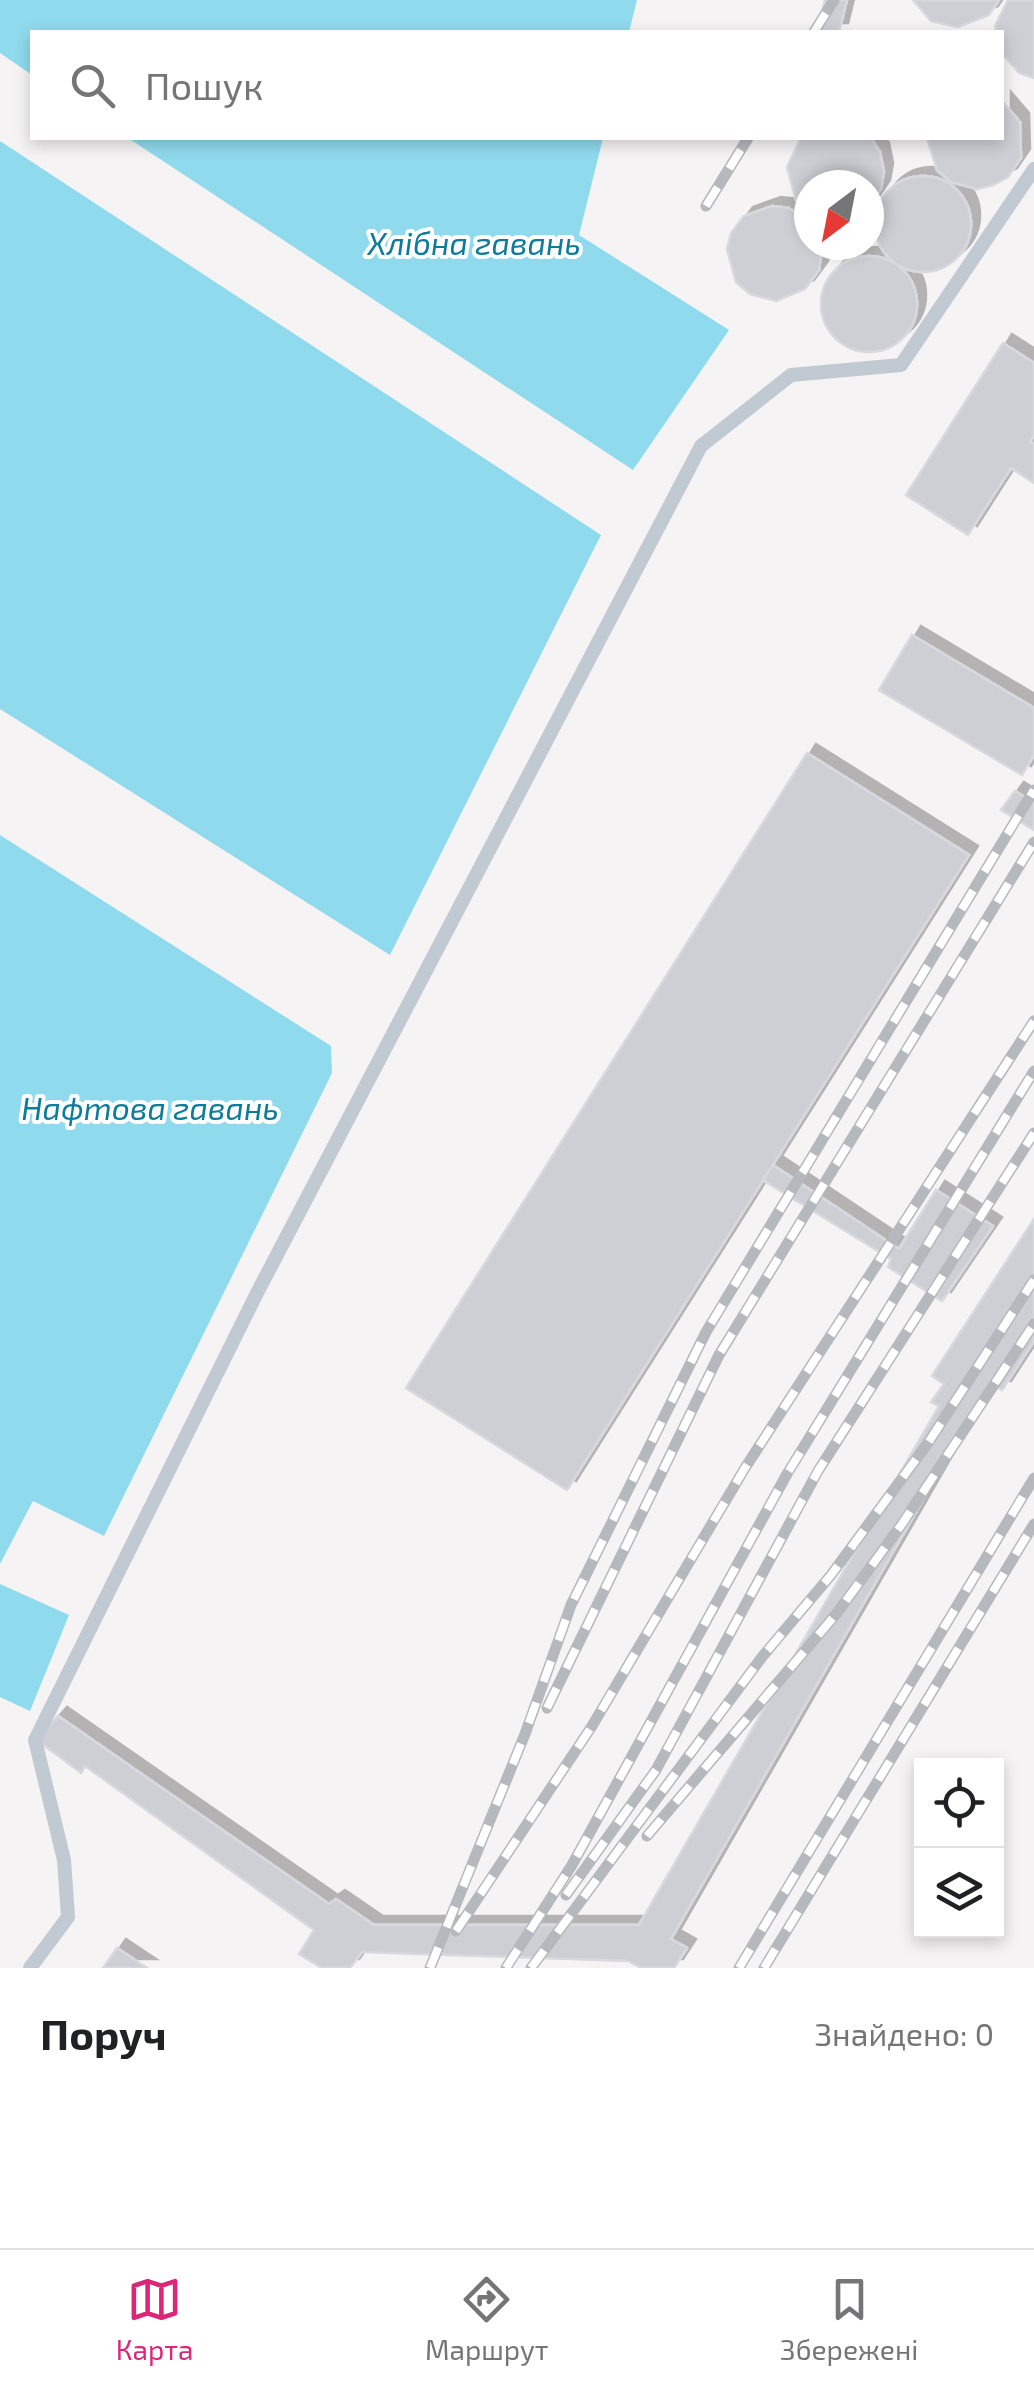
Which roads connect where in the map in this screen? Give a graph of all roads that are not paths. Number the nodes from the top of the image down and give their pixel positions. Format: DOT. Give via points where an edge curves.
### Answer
graph roads {
  1 [pos="1034,168"];
  2 [pos="30,1968"];
  1 -- 2 [label="lane" via="901,365 791,376 701,446 257,1293 35,1740 64,1860 68,1917"];
}
